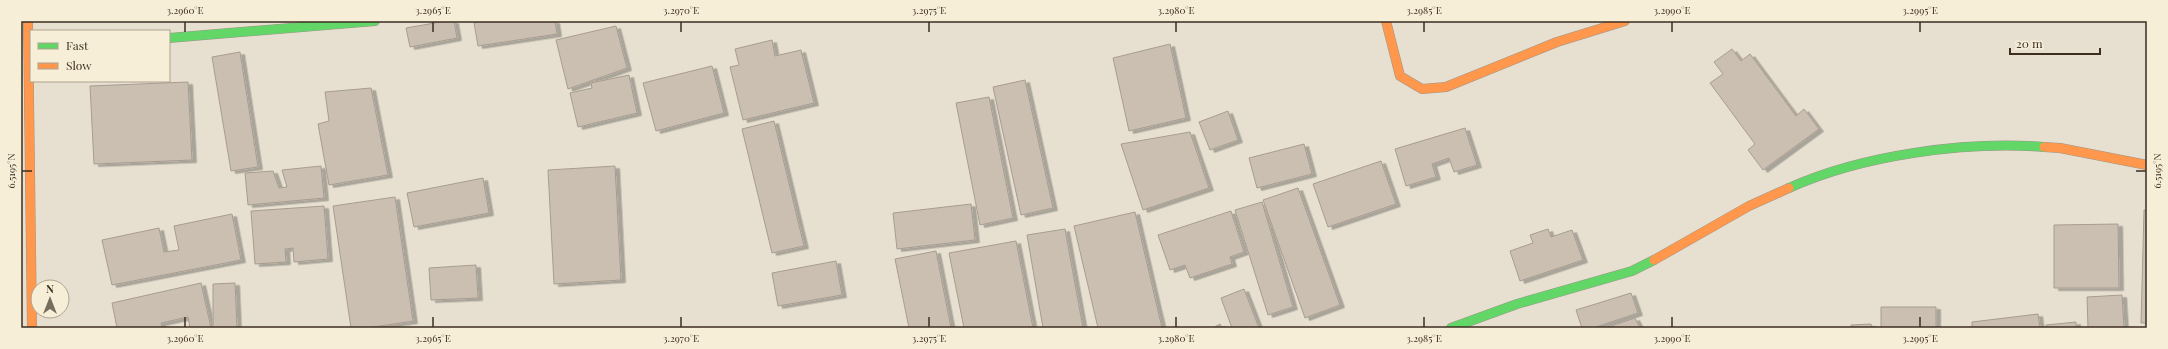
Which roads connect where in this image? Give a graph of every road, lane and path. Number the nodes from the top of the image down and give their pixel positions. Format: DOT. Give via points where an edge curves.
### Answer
graph roads {
  1 [pos="28,21"];
  2 [pos="375,21"];
  3 [pos="1386,21"];
  4 [pos="1626,21"];
  5 [pos="170,38"];
  6 [pos="30,50"];
  7 [pos="30,82"];
  8 [pos="2147,165"];
  9 [pos="32,328"];
  10 [pos="1451,328"];
  1 -- 6 [label="street"];
  2 -- 5 [label="street"];
  3 -- 4 [label="street" via="1400,76 1422,89 1446,87 1557,42"];
  7 -- 9 [label="street"];
  8 -- 10 [label="street" via="2060,148 2021,145 1922,151 1845,167 1802,182 1750,206 1671,252 1632,271 1516,304"];
}
